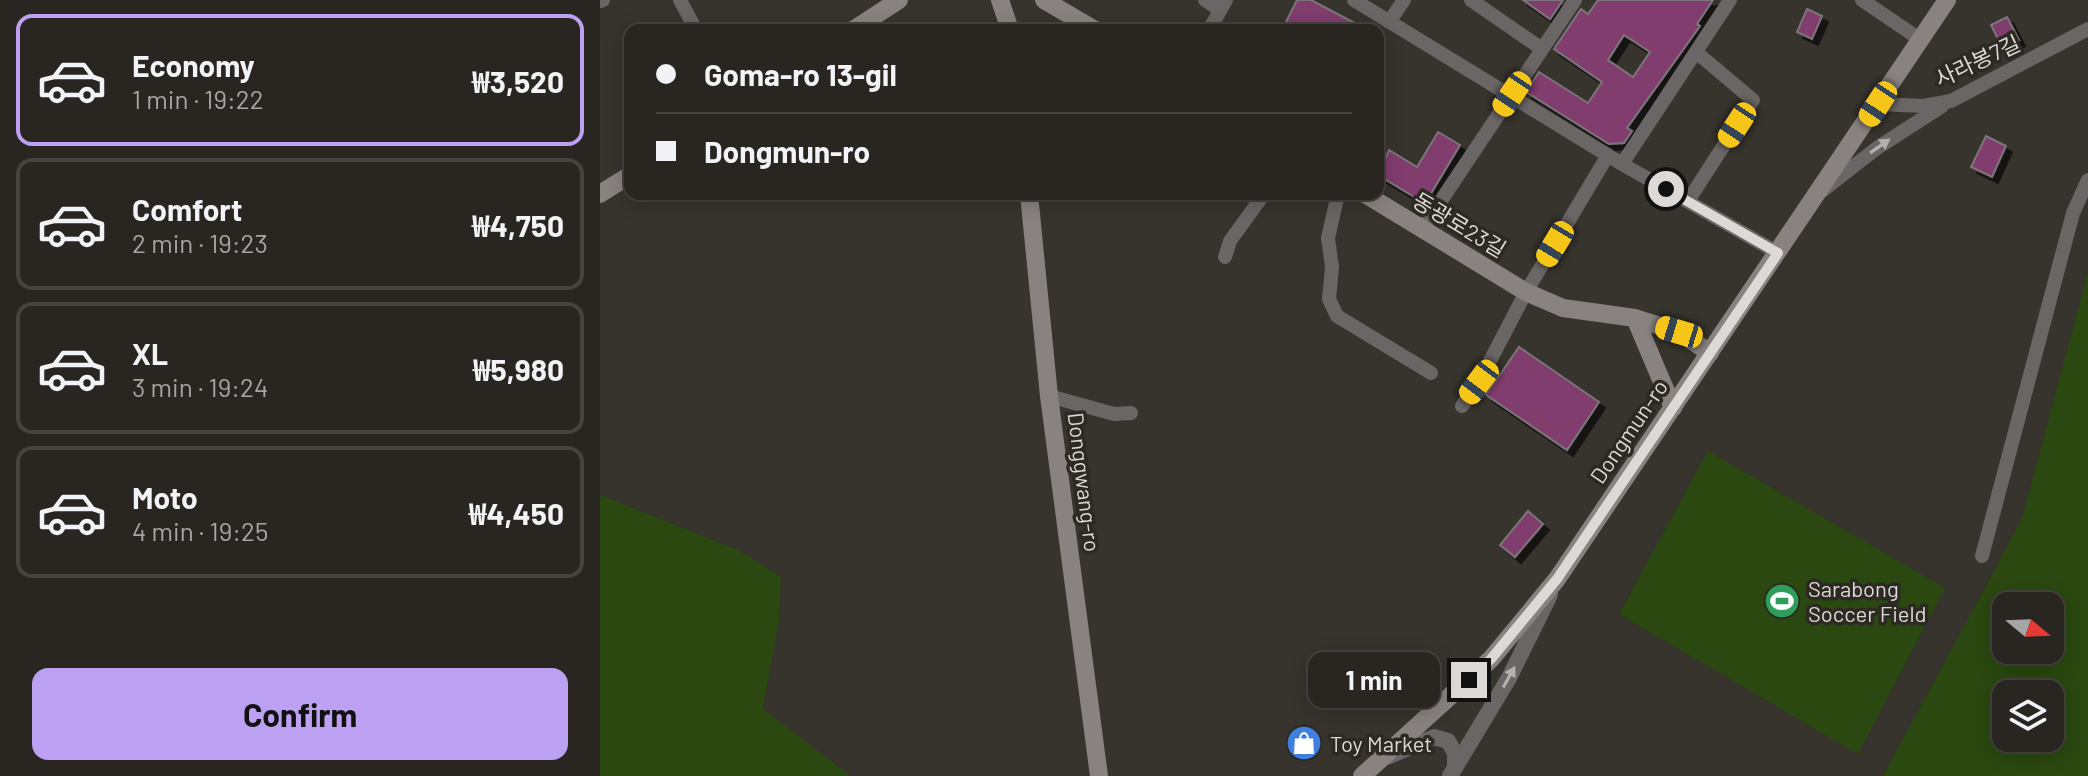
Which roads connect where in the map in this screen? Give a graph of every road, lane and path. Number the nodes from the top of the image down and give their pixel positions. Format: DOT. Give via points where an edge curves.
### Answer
graph roads {
  1 [pos="680,0"];
  2 [pos="899,0"];
  3 [pos="1000,0"];
  4 [pos="1044,0"];
  5 [pos="1205,0"];
  6 [pos="1354,0"];
  7 [pos="1404,0"];
  8 [pos="1471,0"];
  9 [pos="1575,0"];
  10 [pos="1730,0"];
  11 [pos="1862,0"];
  12 [pos="1947,0"];
  13 [pos="1223,5"];
  14 [pos="1389,22"];
  15 [pos="693,24"];
  16 [pos="862,24"];
  17 [pos="1008,24"];
  18 [pos="1080,24"];
  19 [pos="1212,24"];
  20 [pos="2088,29"];
  21 [pos="1921,40"];
  22 [pos="1542,49"];
  23 [pos="1696,52"];
  24 [pos="1512,94"];
  25 [pos="1951,101"];
  26 [pos="1878,104"];
  27 [pos="1608,155"];
  28 [pos="1622,164"];
  29 [pos="624,179"];
  30 [pos="2088,180"];
  31 [pos="600,194"];
  32 [pos="1819,194"];
  33 [pos="1030,200"];
  34 [pos="1260,200"];
  35 [pos="1337,200"];
  36 [pos="1375,200"];
  37 [pos="1688,201"];
  38 [pos="1422,229"];
  39 [pos="1778,253"];
  40 [pos="1225,257"];
  41 [pos="1526,292"];
  42 [pos="1635,318"];
  43 [pos="1710,353"];
  44 [pos="1431,373"];
  45 [pos="1049,396"];
  46 [pos="1462,406"];
  47 [pos="1673,408"];
  48 [pos="1131,413"];
  49 [pos="1982,556"];
  50 [pos="1557,579"];
  51 [pos="1379,761"];
  52 [pos="1452,772"];
  53 [pos="1099,776"];
  54 [pos="1362,776"];
  1 -- 15 [label="street"];
  2 -- 16 [label="main road"];
  3 -- 17 [label="main road"];
  4 -- 18 [label="main road"];
  5 -- 13 [label="street"];
  6 -- 14 [label="street"];
  7 -- 14 [label="street"];
  8 -- 22 [label="street"];
  9 -- 22 [label="street"];
  10 -- 23 [label="street"];
  11 -- 21 [label="street"];
  12 -- 21 [label="main road, Dongmun-ro"];
  13 -- 19 [label="street"];
  14 -- 24 [label="street"];
  20 -- 25 [label="street, 사라봉7길"];
  21 -- 26 [label="main road, Dongmun-ro"];
  22 -- 24 [label="street"];
  23 -- 28 [label="street"];
  23 -- 37 [label="street" via="1753,100"];
  24 -- 27 [label="street"];
  24 -- 38 [label="street"];
  25 -- 26 [label="street, 사라봉7길"];
  32 -- 25 [label="street, one-way" via="1877,148"];
  26 -- 32 [label="main road, Dongmun-ro"];
  27 -- 28 [label="street"];
  27 -- 41 [label="street"];
  28 -- 37 [label="street"];
  29 -- 31 [label="main road"];
  30 -- 49 [label="street" via="2073,213"];
  32 -- 39 [label="main road, Dongmun-ro"];
  33 -- 45 [label="main road, Donggwang-ro"];
  34 -- 40 [label="street" via="1230,241"];
  35 -- 44 [label="street" via="1328,238 1329,299 1337,316"];
  36 -- 38 [label="main road, 동광로23길"];
  37 -- 39 [label="street"];
  38 -- 41 [label="main road, 동광로23길"];
  39 -- 43 [label="main road, Dongmun-ro"];
  41 -- 42 [label="main road, 동광로23길" via="1563,308"];
  41 -- 46 [label="street"];
  42 -- 43 [label="main road, 동광로23길" via="1679,332"];
  42 -- 47 [label="main road"];
  43 -- 47 [label="main road, Dongmun-ro"];
  45 -- 48 [label="street" via="1114,414"];
  45 -- 53 [label="main road, Donggwang-ro"];
  47 -- 50 [label="main road, Dongmun-ro"];
  50 -- 51 [label="main road, Dongmun-ro" via="1491,659"];
  52 -- 50 [label="street, one-way" via="1509,678"];
  51 -- 52 [label="street" via="1434,737 1448,741 1455,753"];
  51 -- 54 [label="main road, Dongmun-ro"];
}
